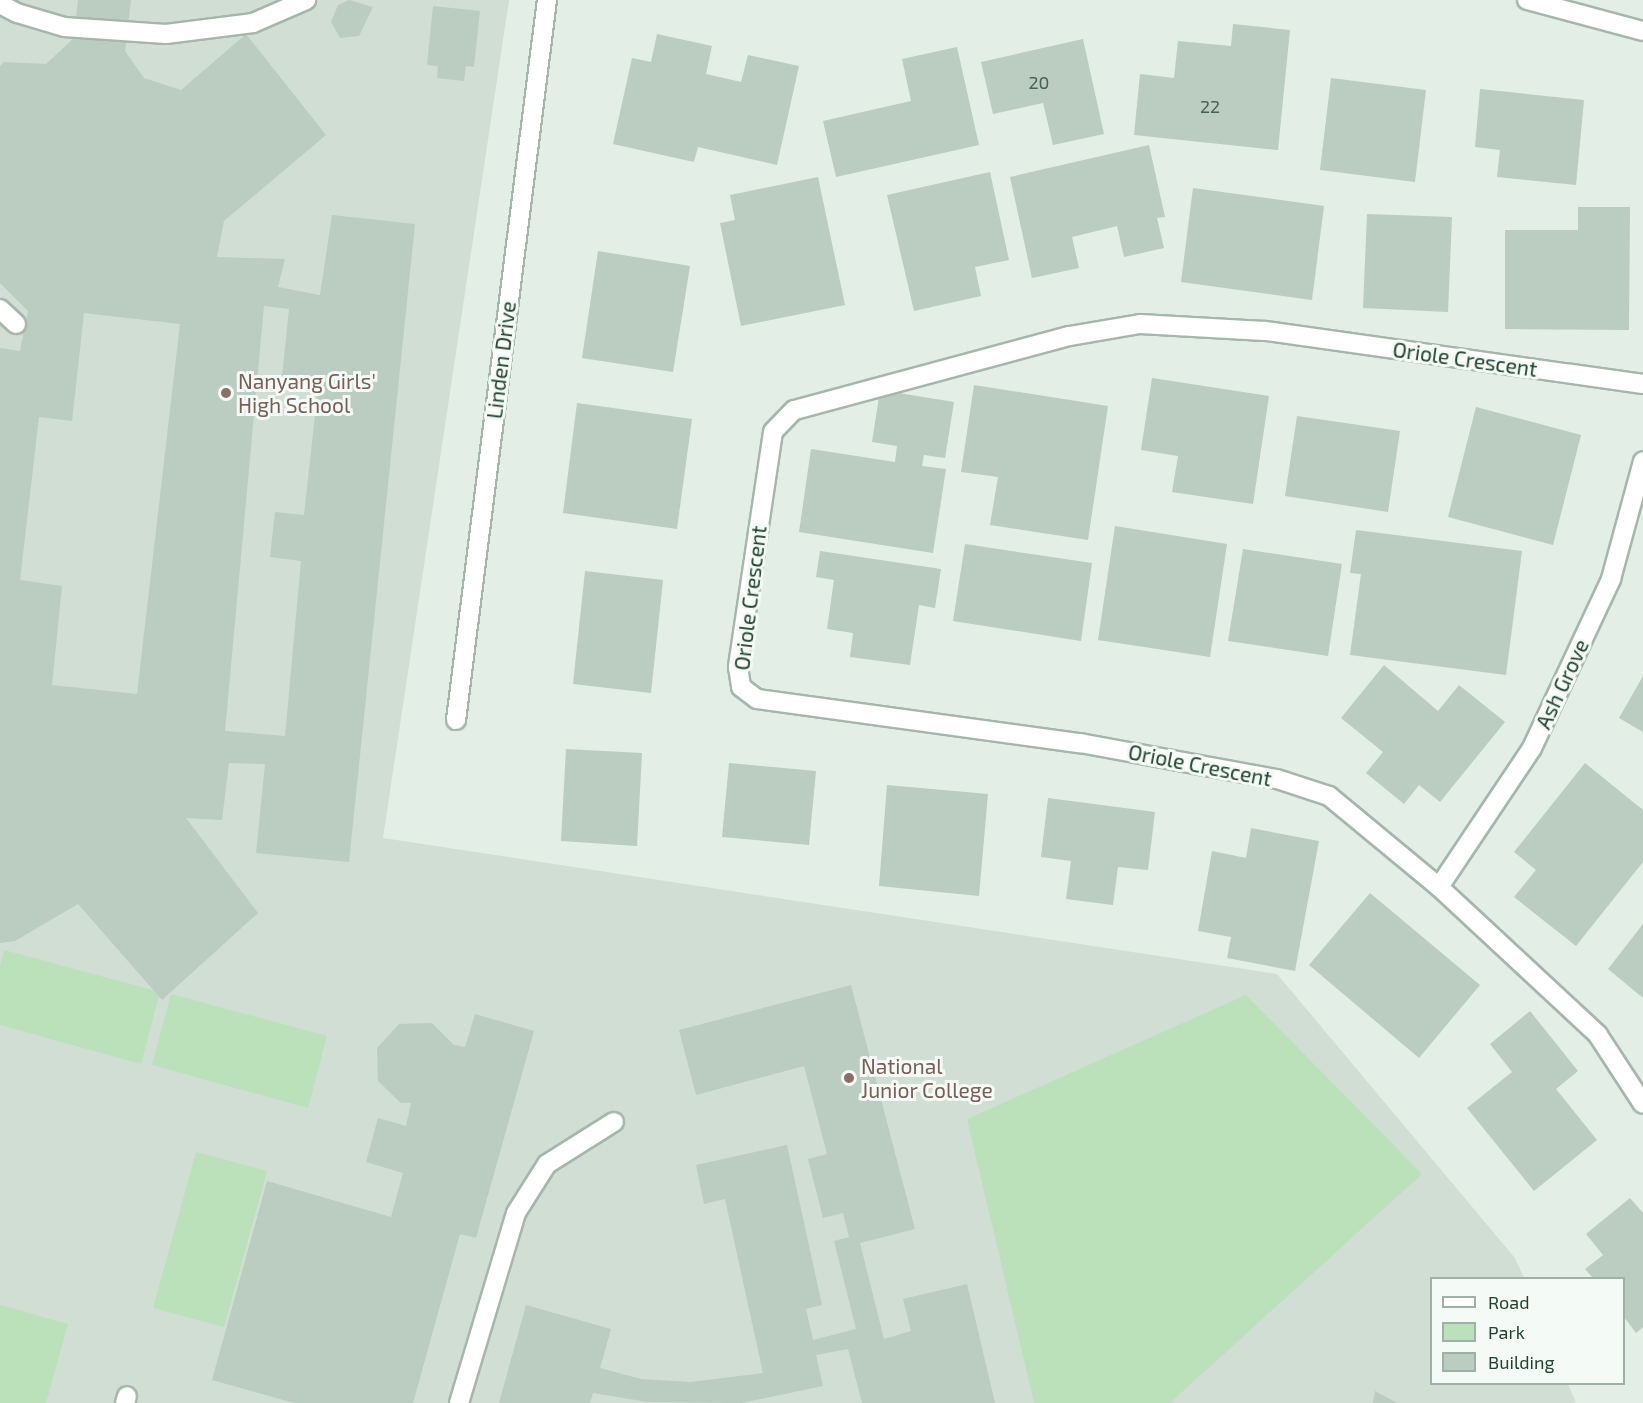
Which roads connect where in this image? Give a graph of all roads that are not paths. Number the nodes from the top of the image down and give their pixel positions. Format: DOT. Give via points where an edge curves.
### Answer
graph roads {
  1 [pos="306,0"];
  2 [pos="547,0"];
  3 [pos="1527,0"];
  4 [pos="0,4"];
  5 [pos="1643,31"];
  6 [pos="0,309"];
  7 [pos="16,324"];
  8 [pos="1643,384"];
  9 [pos="1643,461"];
  10 [pos="456,720"];
  11 [pos="1439,887"];
  12 [pos="1643,1104"];
  13 [pos="614,1122"];
  14 [pos="459,1403"];
  1 -- 4 [label="street" via="253,23 166,34 64,27"];
  2 -- 10 [label="street, Linden Drive"];
  3 -- 5 [label="street"];
  6 -- 7 [label="street"];
  8 -- 11 [label="street, Oriole Crescent" via="1264,331 1140,324 1069,336 794,411 773,432 738,667 741,687 757,699 1080,743 1277,779 1329,796"];
  9 -- 11 [label="street, Ash Grove" via="1611,579 1532,748"];
  11 -- 12 [label="street, Oriole Crescent" via="1598,1035"];
  13 -- 14 [label="street" via="547,1164 516,1213"];
}
